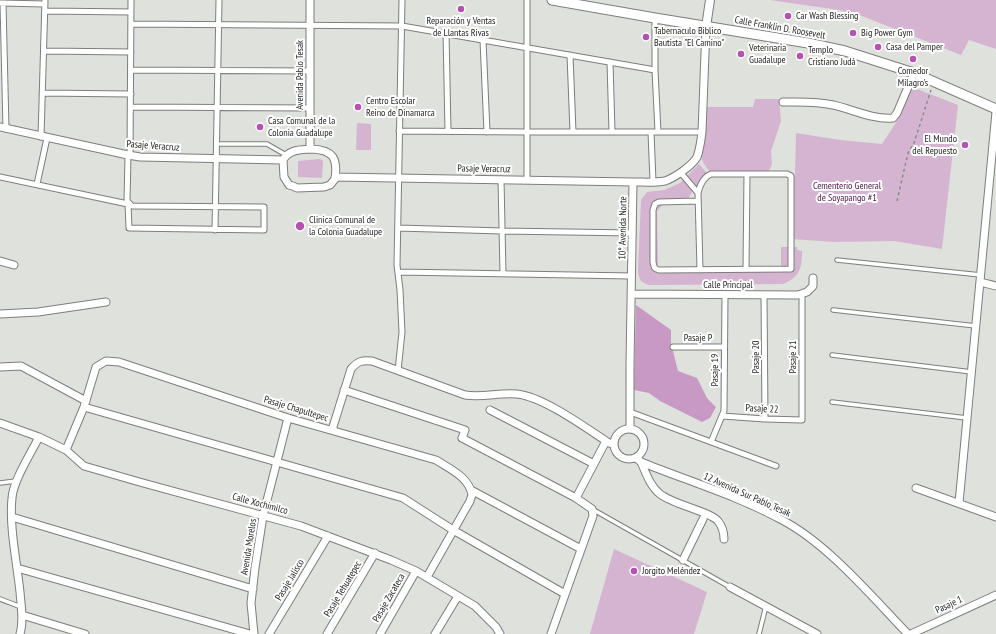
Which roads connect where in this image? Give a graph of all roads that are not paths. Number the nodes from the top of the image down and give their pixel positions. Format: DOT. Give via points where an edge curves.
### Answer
graph roads {
  1 [pos="132,0"];
  2 [pos="218,0"];
  3 [pos="310,0"];
  4 [pos="402,0"];
  5 [pos="527,0"];
  6 [pos="552,0"];
  7 [pos="710,0"];
  8 [pos="45,2"];
  9 [pos="2,3"];
  10 [pos="45,11"];
  11 [pos="131,12"];
  12 [pos="655,18"];
  13 [pos="131,24"];
  14 [pos="218,24"];
  15 [pos="310,25"];
  16 [pos="402,26"];
  17 [pos="706,27"];
  18 [pos="446,32"];
  19 [pos="484,40"];
  20 [pos="527,47"];
  21 [pos="44,51"];
  22 [pos="131,52"];
  23 [pos="570,55"];
  24 [pos="610,62"];
  25 [pos="131,70"];
  26 [pos="655,70"];
  27 [pos="218,71"];
  28 [pos="310,72"];
  29 [pos="914,73"];
  30 [pos="42,93"];
  31 [pos="131,94"];
  32 [pos="783,102"];
  33 [pos="131,107"];
  34 [pos="217,108"];
  35 [pos="310,108"];
  36 [pos="996,109"];
  37 [pos="996,112"];
  38 [pos="3,128"];
  39 [pos="400,130"];
  40 [pos="448,131"];
  41 [pos="487,132"];
  42 [pos="527,132"];
  43 [pos="573,132"];
  44 [pos="612,132"];
  45 [pos="651,132"];
  46 [pos="658,132"];
  47 [pos="702,132"];
  48 [pos="44,137"];
  49 [pos="220,144"];
  50 [pos="310,149"];
  51 [pos="129,155"];
  52 [pos="285,157"];
  53 [pos="217,158"];
  54 [pos="681,173"];
  55 [pos="747,174"];
  56 [pos="0,176"];
  57 [pos="335,177"];
  58 [pos="398,178"];
  59 [pos="501,179"];
  60 [pos="527,180"];
  61 [pos="633,182"];
  62 [pos="653,182"];
  63 [pos="37,184"];
  64 [pos="698,193"];
  65 [pos="698,201"];
  66 [pos="128,204"];
  67 [pos="215,207"];
  68 [pos="398,228"];
  69 [pos="215,230"];
  70 [pos="502,231"];
  71 [pos="633,233"];
  72 [pos="837,260"];
  73 [pos="0,261"];
  74 [pos="14,265"];
  75 [pos="700,270"];
  76 [pos="746,270"];
  77 [pos="398,272"];
  78 [pos="503,274"];
  79 [pos="632,276"];
  80 [pos="813,278"];
  81 [pos="980,279"];
  82 [pos="996,286"];
  83 [pos="632,294"];
  84 [pos="802,294"];
  85 [pos="724,295"];
  86 [pos="764,295"];
  87 [pos="106,302"];
  88 [pos="833,310"];
  89 [pos="0,314"];
  90 [pos="976,326"];
  91 [pos="672,347"];
  92 [pos="724,347"];
  93 [pos="832,355"];
  94 [pos="0,367"];
  95 [pos="398,371"];
  96 [pos="972,372"];
  97 [pos="344,390"];
  98 [pos="832,402"];
  99 [pos="85,404"];
  100 [pos="490,410"];
  101 [pos="630,412"];
  102 [pos="722,416"];
  103 [pos="288,418"];
  104 [pos="967,418"];
  105 [pos="765,419"];
  106 [pos="802,420"];
  107 [pos="0,423"];
  108 [pos="630,429"];
  109 [pos="332,430"];
  110 [pos="39,437"];
  111 [pos="606,441"];
  112 [pos="711,442"];
  113 [pos="614,444"];
  114 [pos="66,450"];
  115 [pos="639,460"];
  116 [pos="277,462"];
  117 [pos="594,464"];
  118 [pos="776,466"];
  119 [pos="17,481"];
  120 [pos="0,483"];
  121 [pos="916,488"];
  122 [pos="471,490"];
  123 [pos="576,498"];
  124 [pos="959,504"];
  125 [pos="592,509"];
  126 [pos="263,516"];
  127 [pos="12,517"];
  128 [pos="996,517"];
  129 [pos="703,519"];
  130 [pos="453,530"];
  131 [pos="328,536"];
  132 [pos="724,539"];
  133 [pos="581,549"];
  134 [pos="375,553"];
  135 [pos="683,560"];
  136 [pos="17,568"];
  137 [pos="416,571"];
  138 [pos="427,577"];
  139 [pos="730,587"];
  140 [pos="253,589"];
  141 [pos="565,594"];
  142 [pos="996,595"];
  143 [pos="458,596"];
  144 [pos="0,599"];
  145 [pos="766,606"];
  146 [pos="22,611"];
  147 [pos="496,632"];
  148 [pos="20,634"];
  149 [pos="85,634"];
  150 [pos="250,634"];
  151 [pos="254,634"];
  152 [pos="269,634"];
  153 [pos="327,634"];
  154 [pos="380,634"];
  155 [pos="435,634"];
  156 [pos="551,634"];
  157 [pos="758,634"];
  158 [pos="816,634"];
  159 [pos="910,634"];
  1 -- 11 [label="street"];
  2 -- 14 [label="street"];
  3 -- 15 [label="street, Avenida Pablo Tesak"];
  4 -- 16 [label="street"];
  5 -- 20 [label="street"];
  6 -- 12 [label="main road, Calle Franklin D. Roosevelt"];
  7 -- 17 [label="street"];
  8 -- 9 [label="street"];
  8 -- 10 [label="street"];
  9 -- 38 [label="street"];
  10 -- 11 [label="street"];
  10 -- 21 [label="street"];
  11 -- 13 [label="street"];
  12 -- 17 [label="main road, Calle Franklin D. Roosevelt"];
  12 -- 26 [label="street"];
  13 -- 14 [label="street"];
  13 -- 22 [label="street"];
  14 -- 15 [label="street"];
  14 -- 27 [label="street"];
  15 -- 16 [label="street"];
  15 -- 28 [label="street, Avenida Pablo Tesak"];
  16 -- 18 [label="street"];
  16 -- 39 [label="street"];
  17 -- 29 [label="main road, Calle Franklin D. Roosevelt" via="845,51"];
  17 -- 47 [label="street, 10° Avenida Norte"];
  18 -- 19 [label="street"];
  18 -- 40 [label="street"];
  19 -- 20 [label="street"];
  19 -- 41 [label="street"];
  20 -- 23 [label="street"];
  20 -- 42 [label="street"];
  21 -- 22 [label="street"];
  21 -- 30 [label="street"];
  22 -- 25 [label="street"];
  23 -- 24 [label="street"];
  23 -- 43 [label="street"];
  24 -- 26 [label="street"];
  24 -- 44 [label="street"];
  25 -- 27 [label="street"];
  25 -- 31 [label="street"];
  26 -- 46 [label="street"];
  27 -- 28 [label="street"];
  27 -- 34 [label="street"];
  28 -- 35 [label="street, Avenida Pablo Tesak"];
  29 -- 32 [label="street" via="893,118 883,119 813,102"];
  29 -- 36 [label="main road, Calle Franklin D. Roosevelt"];
  30 -- 31 [label="street"];
  30 -- 48 [label="street"];
  31 -- 33 [label="street"];
  33 -- 34 [label="street"];
  33 -- 51 [label="street"];
  34 -- 35 [label="street"];
  34 -- 53 [label="street"];
  35 -- 50 [label="street, Avenida Pablo Tesak"];
  37 -- 81 [label="street"];
  38 -- 48 [label="street, Pasaje Veracruz"];
  39 -- 40 [label="street"];
  39 -- 58 [label="street"];
  40 -- 41 [label="street"];
  41 -- 42 [label="street"];
  42 -- 43 [label="street"];
  42 -- 60 [label="street"];
  43 -- 44 [label="street"];
  44 -- 45 [label="street"];
  45 -- 46 [label="street"];
  45 -- 62 [label="street"];
  46 -- 47 [label="street"];
  47 -- 54 [label="street, 10° Avenida Norte" via="696,158"];
  48 -- 51 [label="street, Pasaje Veracruz"];
  48 -- 63 [label="street"];
  49 -- 52 [label="lane" via="267,144"];
  50 -- 52 [label="street" via="298,150"];
  50 -- 57 [label="street" via="323,150 333,156"];
  51 -- 53 [label="street, Pasaje Veracruz"];
  51 -- 66 [label="street"];
  52 -- 53 [label="street, Pasaje Veracruz"];
  52 -- 57 [label="street" via="284,177 289,185 297,188 328,186"];
  53 -- 67 [label="street"];
  54 -- 62 [label="street, 10° Avenida Norte"];
  54 -- 64 [label="street"];
  55 -- 64 [label="street" via="707,175"];
  55 -- 76 [label="street"];
  55 -- 76 [label="street" via="791,176 791,269"];
  56 -- 63 [label="street"];
  57 -- 58 [label="street, Pasaje Veracruz"];
  58 -- 59 [label="street, Pasaje Veracruz"];
  58 -- 68 [label="street"];
  59 -- 60 [label="street, Pasaje Veracruz"];
  59 -- 70 [label="street"];
  60 -- 61 [label="street, Pasaje Veracruz"];
  61 -- 62 [label="street, 10° Avenida Norte"];
  61 -- 71 [label="street, 10° Avenida Norte"];
  63 -- 66 [label="street"];
  64 -- 65 [label="street"];
  65 -- 75 [label="street"];
  65 -- 75 [label="street" via="655,204 654,268"];
  66 -- 67 [label="street" via="136,207"];
  66 -- 69 [label="street" via="129,228"];
  67 -- 69 [label="street"];
  67 -- 69 [label="street" via="264,207 264,230"];
  68 -- 70 [label="street"];
  68 -- 77 [label="street"];
  70 -- 71 [label="street"];
  70 -- 78 [label="street"];
  71 -- 79 [label="street, 10° Avenida Norte"];
  72 -- 81 [label="lane"];
  73 -- 74 [label="street"];
  75 -- 76 [label="street"];
  77 -- 78 [label="street"];
  77 -- 95 [label="street" via="402,332"];
  78 -- 79 [label="street"];
  79 -- 83 [label="street, 10° Avenida Norte"];
  80 -- 84 [label="street" via="813,286"];
  81 -- 82 [label="street"];
  81 -- 90 [label="street"];
  83 -- 85 [label="street, Calle Principal"];
  83 -- 101 [label="street, 10° Avenida Norte"];
  84 -- 86 [label="street, Calle Principal"];
  84 -- 106 [label="street, Pasaje 21"];
  85 -- 86 [label="street, Calle Principal"];
  85 -- 92 [label="street, Pasaje 19"];
  86 -- 105 [label="street, Pasaje 20"];
  87 -- 89 [label="street" via="38,312"];
  88 -- 90 [label="lane"];
  90 -- 96 [label="street"];
  91 -- 92 [label="street, Pasaje P"];
  92 -- 102 [label="street, Pasaje 19"];
  93 -- 96 [label="lane"];
  94 -- 99 [label="street" via="21,366"];
  95 -- 97 [label="street" via="372,361 357,362 351,369"];
  95 -- 111 [label="street" via="465,395 517,394 529,397 547,404"];
  96 -- 104 [label="street"];
  97 -- 109 [label="street"];
  97 -- 123 [label="street" via="465,430 462,438"];
  98 -- 104 [label="lane"];
  99 -- 103 [label="street, Pasaje Chapultepec" via="96,367 106,362 119,362"];
  99 -- 114 [label="street, Pasaje Chapultepec"];
  99 -- 116 [label="street"];
  100 -- 117 [label="street"];
  101 -- 108 [label="street, 10° Avenida Norte"];
  101 -- 112 [label="street"];
  102 -- 105 [label="street, Pasaje 22"];
  102 -- 112 [label="street, Pasaje 19"];
  103 -- 109 [label="street, Pasaje Chapultepec"];
  103 -- 116 [label="street, Avenida Morelos"];
  104 -- 124 [label="street"];
  105 -- 106 [label="street, Pasaje 22"];
  107 -- 110 [label="street, Calle Xochimilco"];
  108 -- 113 [label="street" via="620,432"];
  108 -- 115 [label="street" via="640,434 644,443"];
  109 -- 122 [label="street, Pasaje Chapultepec" via="436,460 456,472 467,482"];
  110 -- 114 [label="street, Calle Xochimilco"];
  110 -- 119 [label="street"];
  111 -- 113 [label="street"];
  111 -- 117 [label="street"];
  112 -- 118 [label="street"];
  113 -- 115 [label="street" via="615,450 622,458"];
  114 -- 126 [label="street, Calle Xochimilco" via="84,466"];
  115 -- 132 [label="street" via="649,481 660,493 679,504 713,517 719,522"];
  115 -- 159 [label="street, 12 Avenida Sur Pablo Tesak" via="783,520 811,538"];
  116 -- 126 [label="street, Avenida Morelos"];
  116 -- 130 [label="street" via="403,498"];
  117 -- 123 [label="street"];
  119 -- 120 [label="lane"];
  119 -- 127 [label="street" via="12,496"];
  121 -- 124 [label="street"];
  122 -- 130 [label="street" via="470,501"];
  122 -- 133 [label="street"];
  123 -- 125 [label="street"];
  124 -- 128 [label="street"];
  125 -- 133 [label="street" via="593,516"];
  125 -- 135 [label="lane"];
  126 -- 131 [label="street, Calle Xochimilco"];
  126 -- 140 [label="street, Avenida Morelos"];
  127 -- 136 [label="street"];
  127 -- 140 [label="street"];
  129 -- 135 [label="street"];
  130 -- 138 [label="street"];
  130 -- 141 [label="street"];
  131 -- 134 [label="street, Calle Xochimilco"];
  131 -- 152 [label="street, Pasaje Jalisco"];
  133 -- 141 [label="street"];
  134 -- 137 [label="street, Calle Xochimilco"];
  134 -- 153 [label="street, Pasaje Tehuatepec"];
  135 -- 139 [label="lane"];
  136 -- 146 [label="street"];
  136 -- 150 [label="street"];
  137 -- 138 [label="street, Calle Xochimilco"];
  137 -- 154 [label="street, Pasaje Zacateca"];
  138 -- 143 [label="street, Calle Xochimilco"];
  139 -- 145 [label="street"];
  140 -- 151 [label="street, Avenida Morelos"];
  141 -- 156 [label="street"];
  142 -- 159 [label="street, Pasaje 1"];
  143 -- 147 [label="street, Calle Xochimilco" via="475,606"];
  143 -- 155 [label="street"];
  144 -- 146 [label="lane"];
  145 -- 157 [label="lane"];
  145 -- 158 [label="street"];
  146 -- 148 [label="street"];
  146 -- 149 [label="street"];
}
